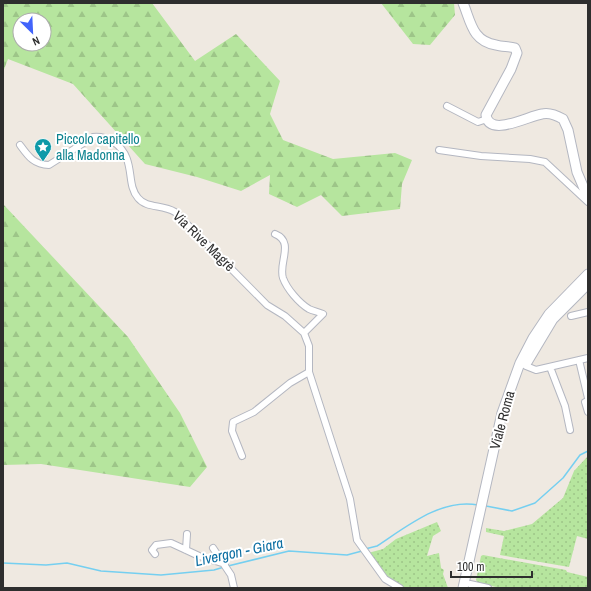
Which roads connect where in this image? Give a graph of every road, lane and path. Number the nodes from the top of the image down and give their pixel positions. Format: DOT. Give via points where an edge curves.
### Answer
graph roads {
  1 [pos="463,3"];
  2 [pos="447,106"];
  3 [pos="487,119"];
  4 [pos="20,145"];
  5 [pos="439,150"];
  6 [pos="588,198"];
  7 [pos="588,202"];
  8 [pos="275,234"];
  9 [pos="588,274"];
  10 [pos="588,284"];
  11 [pos="588,312"];
  12 [pos="571,316"];
  13 [pos="304,333"];
  14 [pos="588,358"];
  15 [pos="579,360"];
  16 [pos="526,366"];
  17 [pos="550,367"];
  18 [pos="309,372"];
  19 [pos="588,398"];
  20 [pos="588,401"];
  21 [pos="588,412"];
  22 [pos="570,430"];
  23 [pos="242,456"];
  24 [pos="493,465"];
  25 [pos="187,534"];
  26 [pos="213,548"];
  27 [pos="186,550"];
  28 [pos="155,554"];
  29 [pos="225,564"];
  30 [pos="466,585"];
  31 [pos="234,588"];
  32 [pos="400,588"];
  33 [pos="488,588"];
  1 -- 3 [label="main road" via="477,36 490,44 511,46 517,53 511,69 490,105"];
  2 -- 3 [label="street" via="478,122"];
  3 -- 6 [label="main road" via="493,125 501,125 542,114 563,119 568,130 577,172"];
  4 -- 13 [label="street, Via Rive Magrè" via="35,162 49,164 93,137 111,140 124,153 137,197 145,204 162,205 174,212 267,305 285,316"];
  5 -- 7 [label="street" via="544,162"];
  8 -- 13 [label="street" via="280,236 284,243 283,277 286,285 309,309 323,314"];
  9 -- 24 [label="main road, Viale Roma" via="549,314 533,338 502,413"];
  10 -- 16 [label="main road, Viale Roma" via="553,319"];
  11 -- 12 [label="street"];
  13 -- 18 [label="street" via="309,346"];
  14 -- 15 [label="street"];
  15 -- 17 [label="street"];
  15 -- 19 [label="street"];
  16 -- 17 [label="street" via="534,370"];
  16 -- 24 [label="main road, Viale Roma" via="509,409"];
  17 -- 22 [label="street" via="565,406"];
  18 -- 23 [label="street" via="290,383 254,412 234,422 231,426 232,431"];
  18 -- 32 [label="street" via="350,499 357,540 385,579"];
  20 -- 21 [label="street" via="585,402"];
  24 -- 30 [label="main road, Viale Roma"];
  25 -- 27 [label="street"];
  26 -- 29 [label="street"];
  27 -- 28 [label="street" via="171,543 159,543 153,548"];
  27 -- 29 [label="street"];
  29 -- 31 [label="street"];
  30 -- 33 [label="street"];
}
